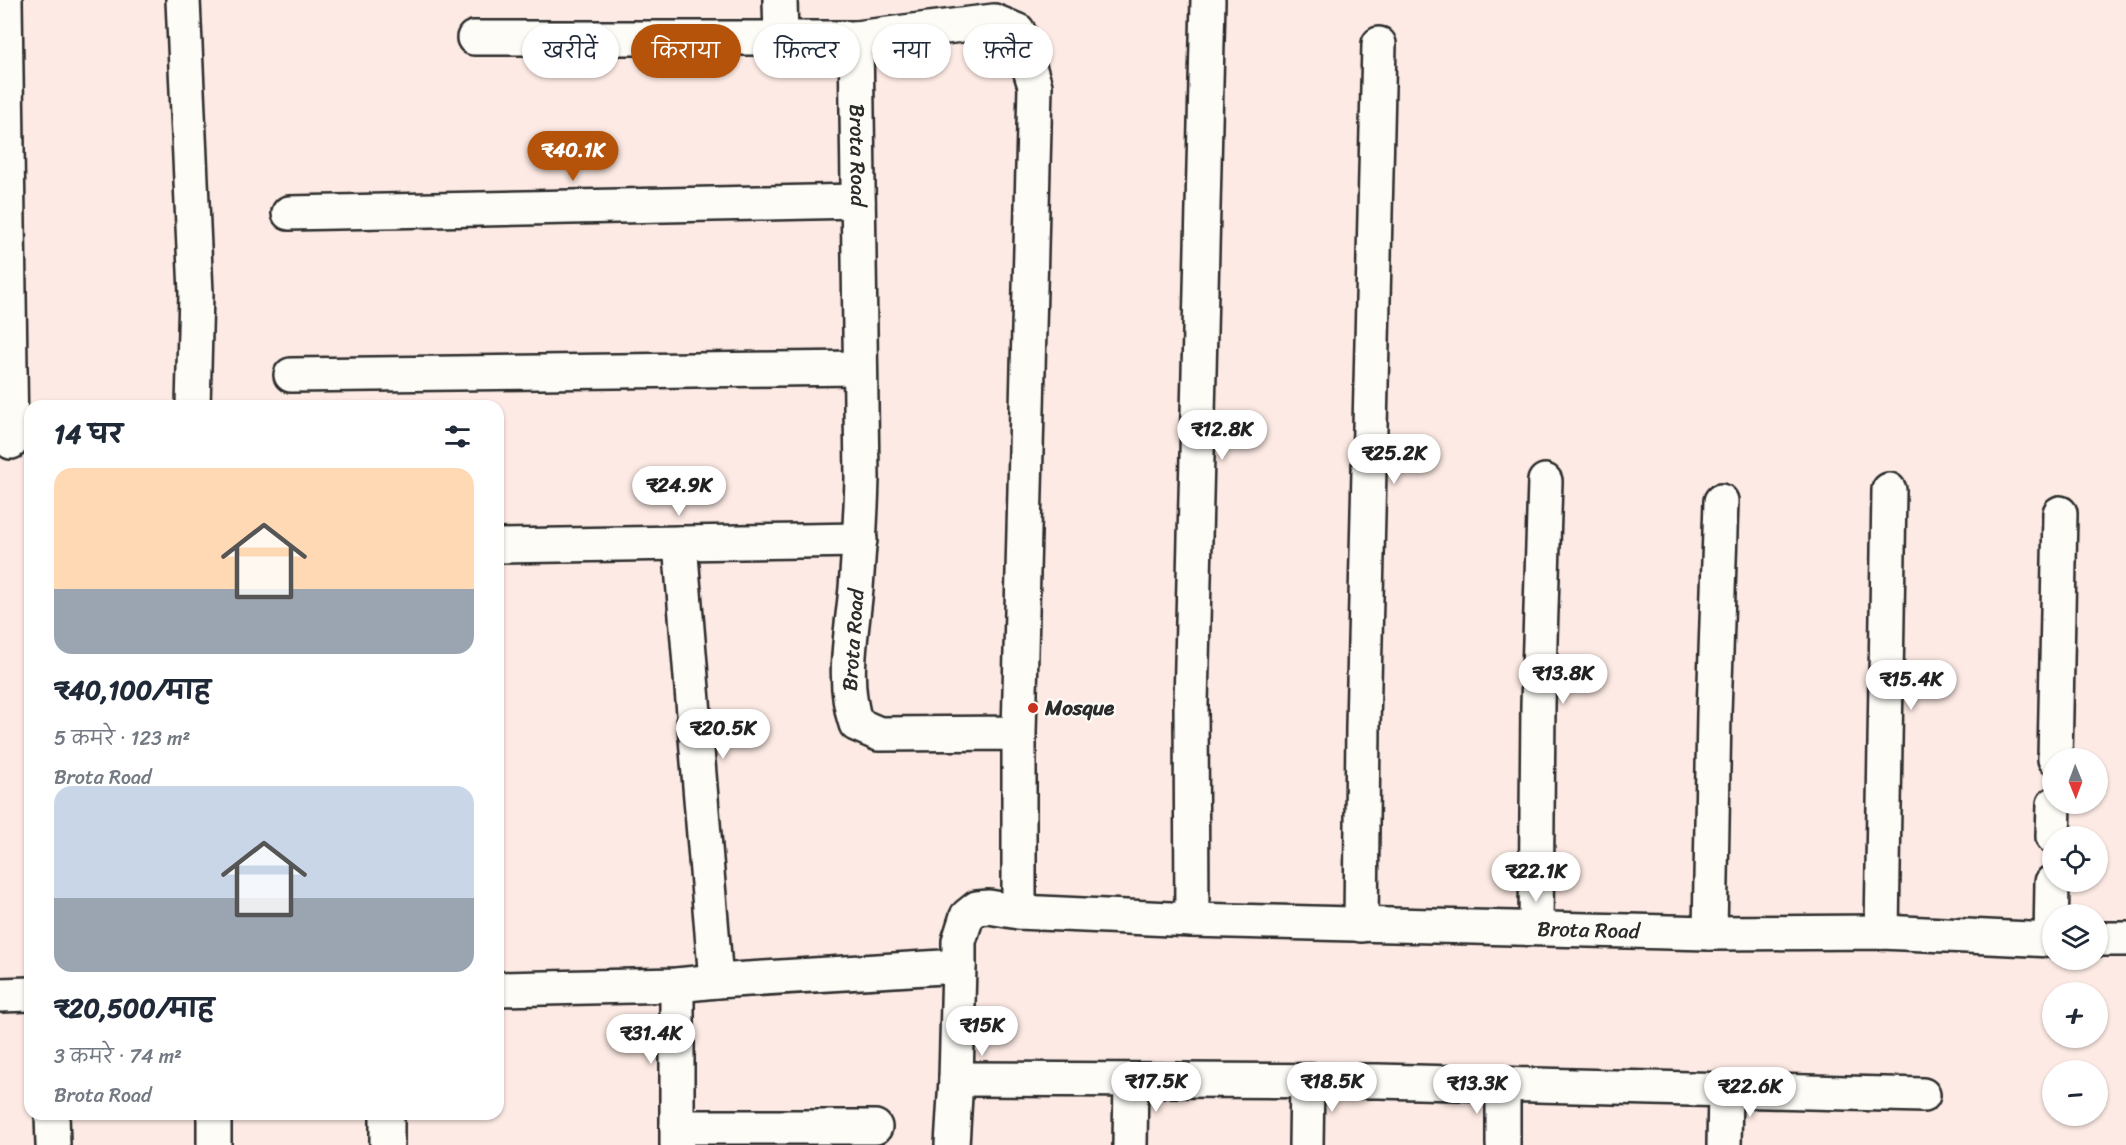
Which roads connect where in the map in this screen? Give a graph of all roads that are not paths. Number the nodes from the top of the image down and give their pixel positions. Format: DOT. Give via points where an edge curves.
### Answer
graph roads {
  1 [pos="5,0"];
  2 [pos="183,0"];
  3 [pos="780,0"];
  4 [pos="1208,0"];
  5 [pos="781,24"];
  6 [pos="474,38"];
  7 [pos="753,38"];
  8 [pos="860,38"];
  9 [pos="1379,44"];
  10 [pos="856,78"];
  11 [pos="858,201"];
  12 [pos="289,213"];
  13 [pos="860,368"];
  14 [pos="291,375"];
  15 [pos="193,400"];
  16 [pos="14,442"];
  17 [pos="1545,481"];
  18 [pos="1889,490"];
  19 [pos="1721,501"];
  20 [pos="2060,513"];
  21 [pos="860,540"];
  22 [pos="680,543"];
  23 [pos="504,546"];
  24 [pos="1019,733"];
  25 [pos="2055,748"];
  26 [pos="1019,912"];
  27 [pos="1192,920"];
  28 [pos="1361,926"];
  29 [pos="1536,928"];
  30 [pos="1882,932"];
  31 [pos="1710,933"];
  32 [pos="2108,939"];
  33 [pos="2126,939"];
  34 [pos="2042,940"];
  35 [pos="959,966"];
  36 [pos="716,981"];
  37 [pos="677,985"];
  38 [pos="504,988"];
  39 [pos="24,994"];
  40 [pos="0,995"];
  41 [pos="956,1079"];
  42 [pos="1131,1080"];
  43 [pos="1307,1081"];
  44 [pos="1503,1084"];
  45 [pos="1725,1091"];
  46 [pos="1923,1095"];
  47 [pos="52,1120"];
  48 [pos="214,1120"];
  49 [pos="387,1120"];
  50 [pos="875,1127"];
  51 [pos="677,1136"];
  52 [pos="52,1145"];
  53 [pos="214,1145"];
  54 [pos="387,1145"];
  55 [pos="952,1145"];
  56 [pos="1130,1145"];
  57 [pos="1306,1145"];
  58 [pos="1503,1145"];
  59 [pos="1724,1145"];
  1 -- 16 [label="street"];
  2 -- 15 [label="street" via="196,293"];
  3 -- 5 [label="street"];
  4 -- 27 [label="street" via="1191,692"];
  6 -- 7 [label="street"];
  8 -- 24 [label="street" via="994,21 1018,31 1035,86"];
  9 -- 28 [label="street"];
  10 -- 11 [label="street, Brota Road"];
  11 -- 12 [label="street"];
  11 -- 13 [label="street, Brota Road"];
  13 -- 14 [label="street"];
  13 -- 21 [label="street, Brota Road"];
  17 -- 29 [label="street"];
  18 -- 30 [label="street"];
  19 -- 31 [label="street"];
  20 -- 25 [label="street"];
  21 -- 22 [label="street"];
  21 -- 24 [label="street, Brota Road" via="848,679 849,705 856,724 879,734"];
  22 -- 23 [label="street"];
  22 -- 36 [label="street"];
  24 -- 26 [label="street"];
  26 -- 27 [label="street, Brota Road"];
  26 -- 35 [label="street, Brota Road" via="989,907 977,908 967,916 959,940"];
  27 -- 28 [label="street, Brota Road"];
  28 -- 29 [label="street, Brota Road"];
  29 -- 31 [label="street, Brota Road"];
  30 -- 31 [label="street, Brota Road"];
  30 -- 34 [label="street, Brota Road"];
  32 -- 33 [label="street"];
  35 -- 36 [label="street"];
  35 -- 41 [label="street"];
  36 -- 37 [label="street"];
  37 -- 38 [label="street"];
  37 -- 51 [label="street"];
  39 -- 40 [label="street"];
  41 -- 42 [label="street"];
  41 -- 55 [label="street"];
  42 -- 43 [label="street"];
  42 -- 56 [label="street"];
  43 -- 44 [label="street"];
  43 -- 57 [label="street"];
  44 -- 45 [label="street"];
  44 -- 58 [label="street"];
  45 -- 46 [label="street"];
  45 -- 59 [label="street"];
  47 -- 52 [label="street"];
  48 -- 53 [label="street"];
  49 -- 54 [label="street"];
  50 -- 51 [label="street"];
}
